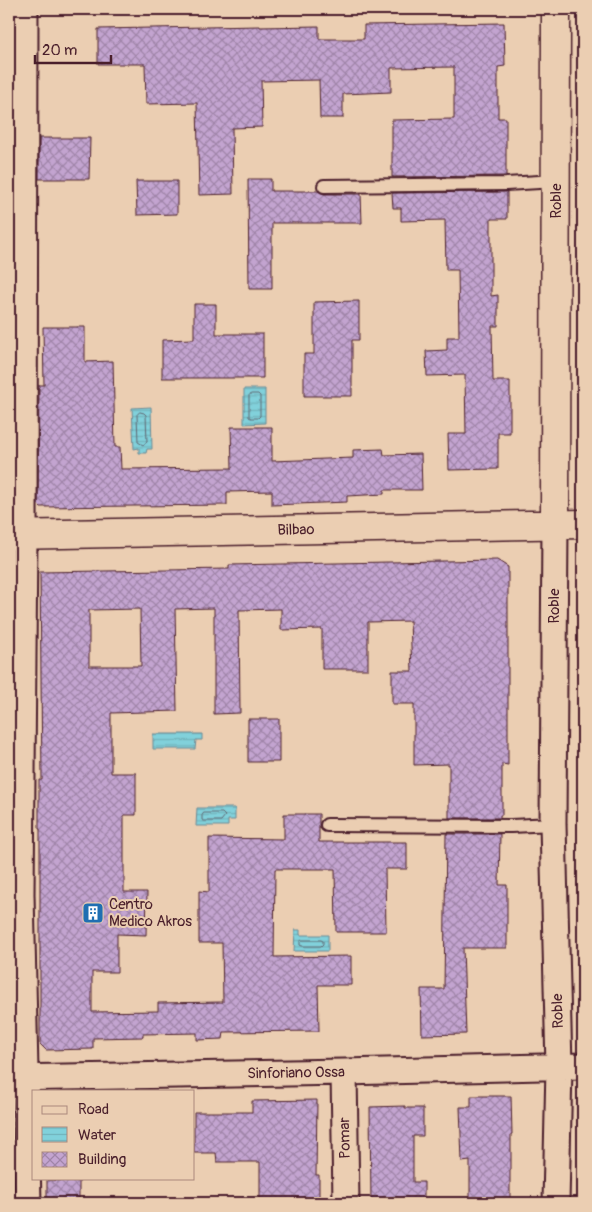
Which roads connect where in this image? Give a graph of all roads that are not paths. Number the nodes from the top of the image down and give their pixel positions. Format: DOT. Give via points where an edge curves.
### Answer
graph roads {
  1 [pos="25,9"];
  2 [pos="556,9"];
  3 [pos="556,181"];
  4 [pos="324,186"];
  5 [pos="17,297"];
  6 [pos="555,524"];
  7 [pos="583,524"];
  8 [pos="17,535"];
  9 [pos="553,824"];
  10 [pos="326,825"];
  11 [pos="15,894"];
  12 [pos="571,1066"];
  13 [pos="344,1072"];
  14 [pos="17,1077"];
  15 [pos="28,1203"];
  16 [pos="346,1203"];
  17 [pos="556,1203"];
  1 -- 5 [label="street"];
  2 -- 3 [label="main road, Roble"];
  3 -- 4 [label="lane"];
  3 -- 6 [label="main road, Roble"];
  5 -- 8 [label="street"];
  6 -- 7 [label="main road, Bilbao"];
  6 -- 8 [label="main road, Bilbao"];
  6 -- 9 [label="street, Roble"];
  8 -- 11 [label="street"];
  9 -- 10 [label="lane"];
  9 -- 12 [label="street, Roble"];
  11 -- 14 [label="street"];
  12 -- 13 [label="street, Sinforiano Ossa"];
  12 -- 17 [label="street, Roble"];
  13 -- 14 [label="street, Sinforiano Ossa"];
  13 -- 16 [label="street, Pomar"];
  14 -- 15 [label="street"];
}
